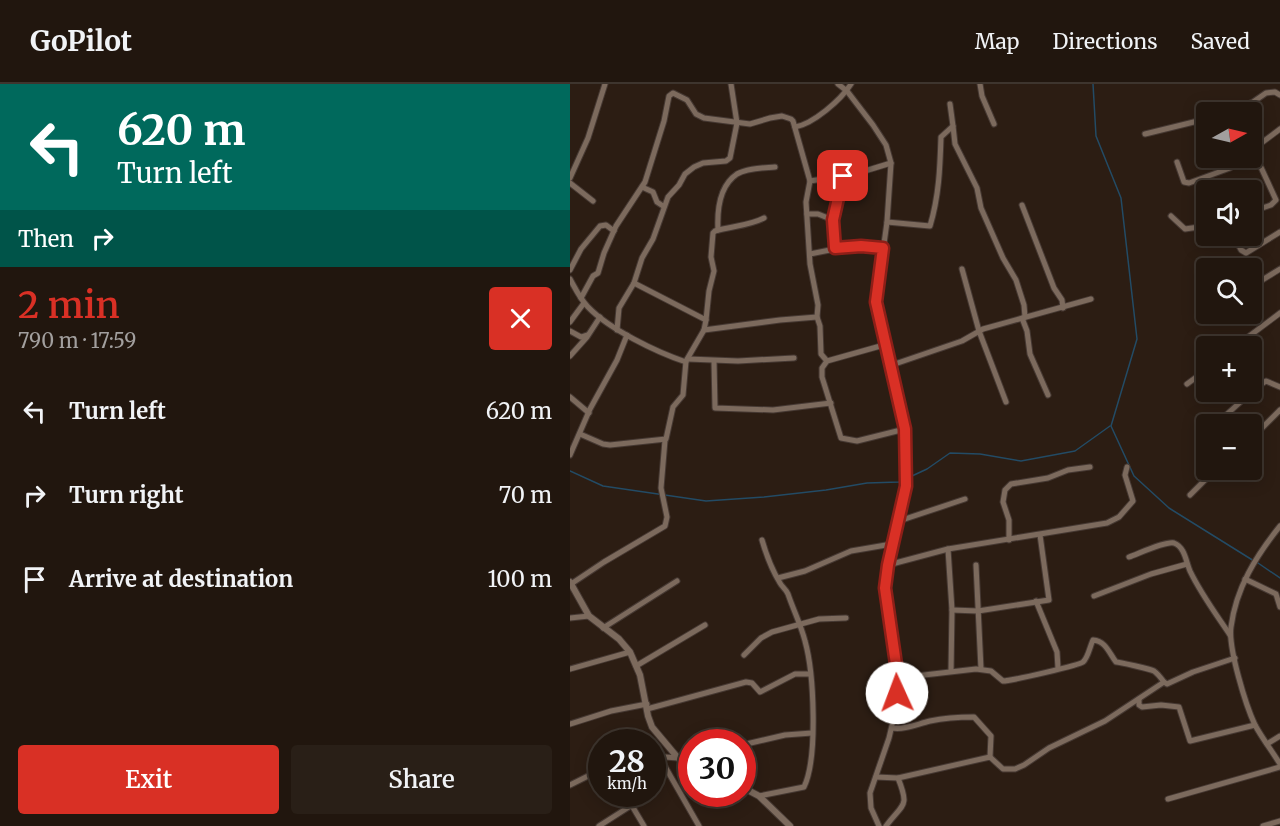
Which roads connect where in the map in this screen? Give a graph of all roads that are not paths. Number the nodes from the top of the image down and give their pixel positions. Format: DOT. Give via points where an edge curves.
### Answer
graph roads {
  1 [pos="605,84"];
  2 [pos="730,84"];
  3 [pos="838,84"];
  4 [pos="851,84"];
  5 [pos="980,84"];
  6 [pos="847,91"];
  7 [pos="1280,95"];
  8 [pos="1252,102"];
  9 [pos="950,104"];
  10 [pos="1196,121"];
  11 [pos="737,123"];
  12 [pos="994,124"];
  13 [pos="953,126"];
  14 [pos="795,127"];
  15 [pos="1280,129"];
  16 [pos="1145,134"];
  17 [pos="1262,142"];
  18 [pos="1177,162"];
  19 [pos="891,163"];
  20 [pos="774,167"];
  21 [pos="1230,168"];
  22 [pos="1260,168"];
  23 [pos="843,176"];
  24 [pos="570,178"];
  25 [pos="810,181"];
  26 [pos="570,183"];
  27 [pos="642,187"];
  28 [pos="593,201"];
  29 [pos="1022,205"];
  30 [pos="663,206"];
  31 [pos="1262,208"];
  32 [pos="807,214"];
  33 [pos="1171,216"];
  34 [pos="764,218"];
  35 [pos="833,220"];
  36 [pos="887,222"];
  37 [pos="1196,227"];
  38 [pos="718,230"];
  39 [pos="614,231"];
  40 [pos="1280,232"];
  41 [pos="1262,243"];
  42 [pos="1239,246"];
  43 [pos="1257,246"];
  44 [pos="835,248"];
  45 [pos="883,248"];
  46 [pos="810,254"];
  47 [pos="962,269"];
  48 [pos="1280,269"];
  49 [pos="570,270"];
  50 [pos="570,279"];
  51 [pos="1262,280"];
  52 [pos="634,283"];
  53 [pos="1091,300"];
  54 [pos="583,301"];
  55 [pos="1063,308"];
  56 [pos="1280,313"];
  57 [pos="600,316"];
  58 [pos="817,317"];
  59 [pos="1024,318"];
  60 [pos="706,320"];
  61 [pos="570,322"];
  62 [pos="617,330"];
  63 [pos="704,330"];
  64 [pos="570,331"];
  65 [pos="980,331"];
  66 [pos="588,335"];
  67 [pos="627,335"];
  68 [pos="1251,336"];
  69 [pos="884,345"];
  70 [pos="570,356"];
  71 [pos="794,358"];
  72 [pos="687,360"];
  73 [pos="714,360"];
  74 [pos="827,361"];
  75 [pos="889,366"];
  76 [pos="1196,377"];
  77 [pos="1187,384"];
  78 [pos="1262,384"];
  79 [pos="1280,387"];
  80 [pos="1048,394"];
  81 [pos="570,397"];
  82 [pos="1006,402"];
  83 [pos="1240,402"];
  84 [pos="831,403"];
  85 [pos="1280,410"];
  86 [pos="589,413"];
  87 [pos="1226,414"];
  88 [pos="1262,428"];
  89 [pos="905,429"];
  90 [pos="580,434"];
  91 [pos="665,440"];
  92 [pos="570,455"];
  93 [pos="1128,466"];
  94 [pos="1090,467"];
  95 [pos="1205,480"];
  96 [pos="1190,495"];
  97 [pos="965,499"];
  98 [pos="896,522"];
  99 [pos="1280,526"];
  100 [pos="1040,535"];
  101 [pos="762,540"];
  102 [pos="1009,540"];
  103 [pos="892,544"];
  104 [pos="948,549"];
  105 [pos="1129,557"];
  106 [pos="1187,564"];
  107 [pos="888,565"];
  108 [pos="976,565"];
  109 [pos="778,578"];
  110 [pos="1245,579"];
  111 [pos="677,581"];
  112 [pos="571,583"];
  113 [pos="1094,596"];
  114 [pos="1036,601"];
  115 [pos="1280,607"];
  116 [pos="952,610"];
  117 [pos="978,611"];
  118 [pos="589,616"];
  119 [pos="570,618"];
  120 [pos="846,618"];
  121 [pos="705,625"];
  122 [pos="799,625"];
  123 [pos="603,628"];
  124 [pos="1231,637"];
  125 [pos="630,652"];
  126 [pos="744,655"];
  127 [pos="1234,658"];
  128 [pos="636,666"];
  129 [pos="1058,668"];
  130 [pos="570,669"];
  131 [pos="981,669"];
  132 [pos="951,671"];
  133 [pos="810,674"];
  134 [pos="898,678"];
  135 [pos="1164,681"];
  136 [pos="1139,699"];
  137 [pos="647,707"];
  138 [pos="570,724"];
  139 [pos="1255,725"];
  140 [pos="892,728"];
  141 [pos="812,733"];
  142 [pos="1280,736"];
  143 [pos="756,742"];
  144 [pos="1267,744"];
  145 [pos="666,757"];
  146 [pos="990,757"];
  147 [pos="678,758"];
  148 [pos="1280,765"];
  149 [pos="666,772"];
  150 [pos="588,776"];
  151 [pos="876,777"];
  152 [pos="898,778"];
  153 [pos="570,785"];
  154 [pos="756,794"];
  155 [pos="759,796"];
  156 [pos="1168,800"];
  157 [pos="629,807"];
  158 [pos="633,807"];
  159 [pos="1280,821"];
  160 [pos="599,826"];
  161 [pos="644,826"];
  162 [pos="699,826"];
  163 [pos="790,826"];
  164 [pos="879,826"];
  165 [pos="886,826"];
  166 [pos="1263,826"];
  1 -- 24 [label="street"];
  2 -- 11 [label="street"];
  3 -- 6 [label="street"];
  4 -- 6 [label="street"];
  5 -- 12 [label="street"];
  6 -- 14 [label="street" via="814,120"];
  6 -- 19 [label="street" via="886,145"];
  7 -- 8 [label="street" via="1266,93"];
  9 -- 13 [label="street"];
  10 -- 16 [label="street"];
  11 -- 14 [label="street" via="782,116 791,119"];
  11 -- 27 [label="street" via="696,114 687,100 673,93"];
  11 -- 30 [label="street" via="729,159 694,167"];
  13 -- 36 [label="street" via="941,137 941,176 930,226"];
  13 -- 59 [label="street" via="955,144 977,188 981,208 1016,280"];
  14 -- 25 [label="street"];
  15 -- 17 [label="street"];
  18 -- 21 [label="street" via="1185,184"];
  19 -- 23 [label="street"];
  19 -- 36 [label="street"];
  20 -- 38 [label="street" via="738,174 726,186 717,208"];
  22 -- 31 [label="street" via="1275,200"];
  23 -- 25 [label="street"];
  23 -- 35 [label="street"];
  25 -- 32 [label="street"];
  26 -- 28 [label="street"];
  27 -- 30 [label="street" via="653,192"];
  27 -- 39 [label="street"];
  29 -- 55 [label="street"];
  30 -- 52 [label="street"];
  32 -- 35 [label="street"];
  32 -- 46 [label="street"];
  33 -- 37 [label="street" via="1185,229"];
  34 -- 38 [label="street"];
  35 -- 44 [label="street"];
  36 -- 45 [label="street"];
  38 -- 60 [label="street" via="713,233 714,271"];
  39 -- 49 [label="street" via="600,226"];
  39 -- 54 [label="street"];
  40 -- 41 [label="street"];
  42 -- 43 [label="street" via="1246,253"];
  44 -- 45 [label="street"];
  44 -- 46 [label="street"];
  45 -- 69 [label="street" via="876,302"];
  46 -- 58 [label="street"];
  47 -- 65 [label="street"];
  48 -- 51 [label="street"];
  50 -- 54 [label="street"];
  52 -- 60 [label="street"];
  52 -- 62 [label="street" via="619,308"];
  53 -- 55 [label="street"];
  54 -- 57 [label="street"];
  54 -- 61 [label="street"];
  55 -- 59 [label="street"];
  56 -- 68 [label="street"];
  57 -- 62 [label="street"];
  57 -- 66 [label="street"];
  58 -- 63 [label="street"];
  58 -- 74 [label="street" via="821,354"];
  59 -- 65 [label="street"];
  59 -- 80 [label="street" via="1030,354"];
  60 -- 63 [label="street"];
  62 -- 67 [label="street"];
  63 -- 72 [label="street"];
  64 -- 66 [label="street" via="581,337"];
  65 -- 75 [label="street"];
  65 -- 82 [label="street"];
  66 -- 70 [label="street"];
  67 -- 72 [label="street"];
  67 -- 86 [label="street"];
  69 -- 74 [label="street"];
  69 -- 75 [label="street"];
  71 -- 73 [label="street"];
  72 -- 73 [label="street"];
  72 -- 91 [label="street" via="682,395 673,407"];
  73 -- 84 [label="street" via="715,408 773,410"];
  74 -- 84 [label="street" via="821,372"];
  75 -- 89 [label="street"];
  76 -- 77 [label="street"];
  78 -- 79 [label="street" via="1266,381"];
  81 -- 86 [label="street"];
  83 -- 87 [label="street"];
  84 -- 89 [label="street" via="839,436 846,441"];
  85 -- 88 [label="street"];
  86 -- 90 [label="street"];
  89 -- 98 [label="street" via="906,486"];
  90 -- 91 [label="street" via="610,445"];
  90 -- 92 [label="street"];
  91 -- 112 [label="street" via="661,488 667,517 664,526"];
  93 -- 100 [label="street" via="1125,475 1133,501 1119,518 1107,524"];
  94 -- 102 [label="street" via="1011,484 1005,490 1003,502 1009,520"];
  95 -- 96 [label="street"];
  97 -- 98 [label="street"];
  98 -- 103 [label="street"];
  99 -- 110 [label="street"];
  100 -- 102 [label="street"];
  100 -- 114 [label="street" via="1050,597"];
  101 -- 109 [label="street"];
  102 -- 104 [label="street"];
  103 -- 107 [label="street"];
  103 -- 109 [label="street" via="851,551"];
  104 -- 107 [label="street"];
  104 -- 116 [label="street"];
  105 -- 106 [label="street" via="1174,543 1183,550"];
  106 -- 113 [label="street"];
  106 -- 124 [label="street"];
  107 -- 134 [label="street" via="887,612"];
  108 -- 117 [label="street"];
  109 -- 122 [label="street"];
  110 -- 115 [label="street" via="1276,594"];
  110 -- 124 [label="street"];
  111 -- 123 [label="street"];
  112 -- 118 [label="street"];
  114 -- 117 [label="street"];
  114 -- 129 [label="street" via="1057,652"];
  116 -- 117 [label="street"];
  116 -- 132 [label="street"];
  117 -- 131 [label="street"];
  118 -- 119 [label="street"];
  118 -- 123 [label="street"];
  120 -- 122 [label="street"];
  121 -- 128 [label="street"];
  122 -- 126 [label="street" via="760,638"];
  122 -- 133 [label="street"];
  123 -- 125 [label="street"];
  124 -- 127 [label="street"];
  125 -- 128 [label="street"];
  125 -- 130 [label="street"];
  127 -- 135 [label="street" via="1167,684"];
  127 -- 139 [label="street"];
  128 -- 137 [label="street"];
  129 -- 131 [label="street" via="1005,682 991,671"];
  129 -- 135 [label="street" via="1085,660 1093,640 1097,640 1103,642 1116,662 1154,671"];
  131 -- 132 [label="street"];
  132 -- 134 [label="street"];
  133 -- 137 [label="street" via="795,674 760,692 752,682 746,682"];
  133 -- 141 [label="street"];
  134 -- 140 [label="street"];
  135 -- 136 [label="street"];
  136 -- 139 [label="street" via="1142,707 1179,707 1190,741"];
  136 -- 146 [label="street" via="1015,769 1003,769"];
  137 -- 138 [label="street" via="611,711"];
  137 -- 147 [label="street" via="652,727"];
  139 -- 144 [label="street"];
  140 -- 146 [label="street" via="974,717 991,736"];
  140 -- 151 [label="street"];
  141 -- 143 [label="street"];
  141 -- 155 [label="street" via="804,787"];
  142 -- 144 [label="street"];
  144 -- 148 [label="street"];
  145 -- 147 [label="street"];
  146 -- 152 [label="street"];
  148 -- 156 [label="street"];
  149 -- 162 [label="street"];
  150 -- 153 [label="street"];
  151 -- 152 [label="street"];
  151 -- 164 [label="street" via="871,808"];
  152 -- 165 [label="street" via="905,802"];
  154 -- 155 [label="street"];
  155 -- 163 [label="street"];
  157 -- 160 [label="street"];
  158 -- 161 [label="street"];
  159 -- 166 [label="street"];
}
